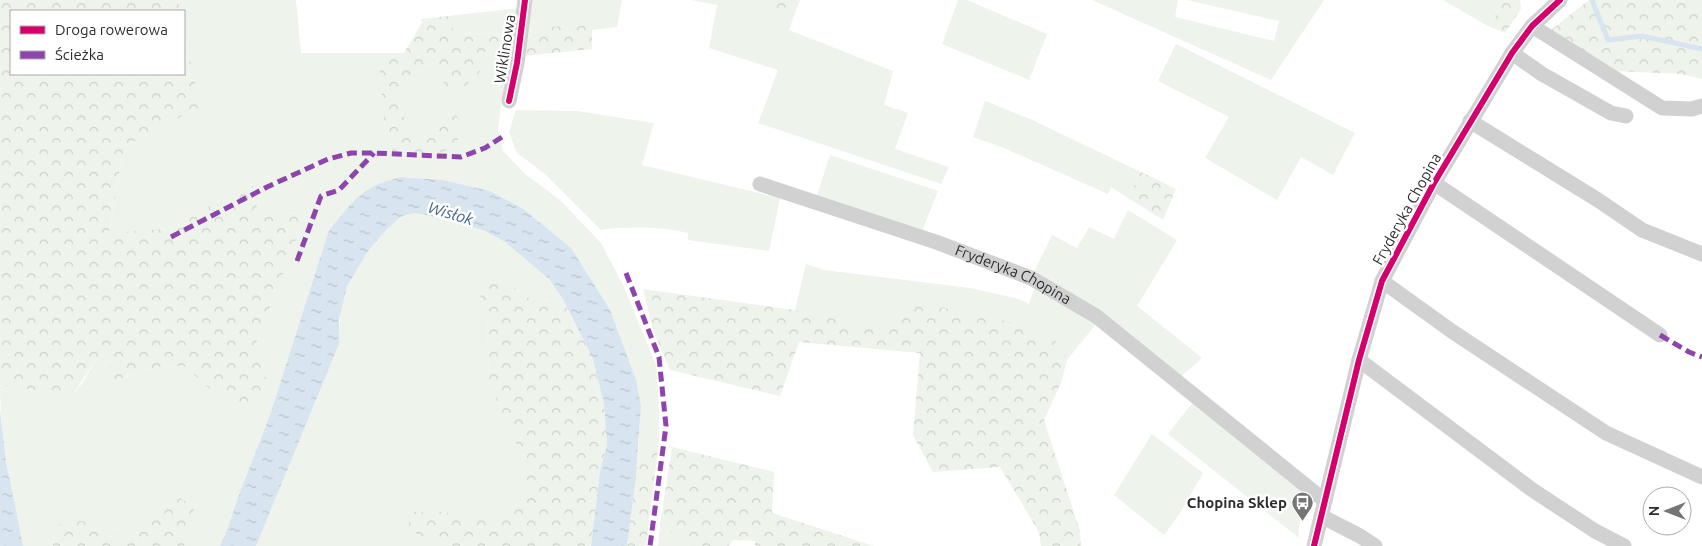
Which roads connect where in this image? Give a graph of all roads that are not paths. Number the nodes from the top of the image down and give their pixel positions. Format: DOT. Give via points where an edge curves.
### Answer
graph roads {
  1 [pos="525,0"];
  2 [pos="1553,2"];
  3 [pos="1532,26"];
  4 [pos="1512,53"];
  5 [pos="509,102"];
  6 [pos="1702,106"];
  7 [pos="1626,116"];
  8 [pos="1470,121"];
  9 [pos="760,184"];
  10 [pos="1434,184"];
  11 [pos="1702,254"];
  12 [pos="1382,281"];
  13 [pos="1660,335"];
  14 [pos="1359,360"];
  15 [pos="1702,478"];
  16 [pos="1325,501"];
  17 [pos="1321,516"];
  18 [pos="1314,546"];
  19 [pos="1375,546"];
  20 [pos="1624,546"];
  1 -- 5 [label="street, Wiklinowa"];
  2 -- 3 [label="street, Fryderyka Chopina"];
  3 -- 4 [label="street, Fryderyka Chopina"];
  3 -- 6 [label="street" via="1662,108"];
  4 -- 7 [label="street" via="1603,109"];
  4 -- 8 [label="street, Fryderyka Chopina"];
  8 -- 10 [label="street, Fryderyka Chopina"];
  8 -- 11 [label="street" via="1642,230"];
  9 -- 16 [label="street, Fryderyka Chopina" via="936,242 1030,278 1096,316"];
  10 -- 12 [label="street, Fryderyka Chopina"];
  10 -- 13 [label="street, Fryderyka Chopina"];
  12 -- 14 [label="street, Fryderyka Chopina"];
  12 -- 15 [label="street, Fryderyka Chopina" via="1606,433"];
  14 -- 16 [label="street, Fryderyka Chopina"];
  14 -- 20 [label="street" via="1534,490"];
  16 -- 17 [label="street, Fryderyka Chopina"];
  17 -- 18 [label="street, Fryderyka Chopina"];
  17 -- 19 [label="street"];
}
